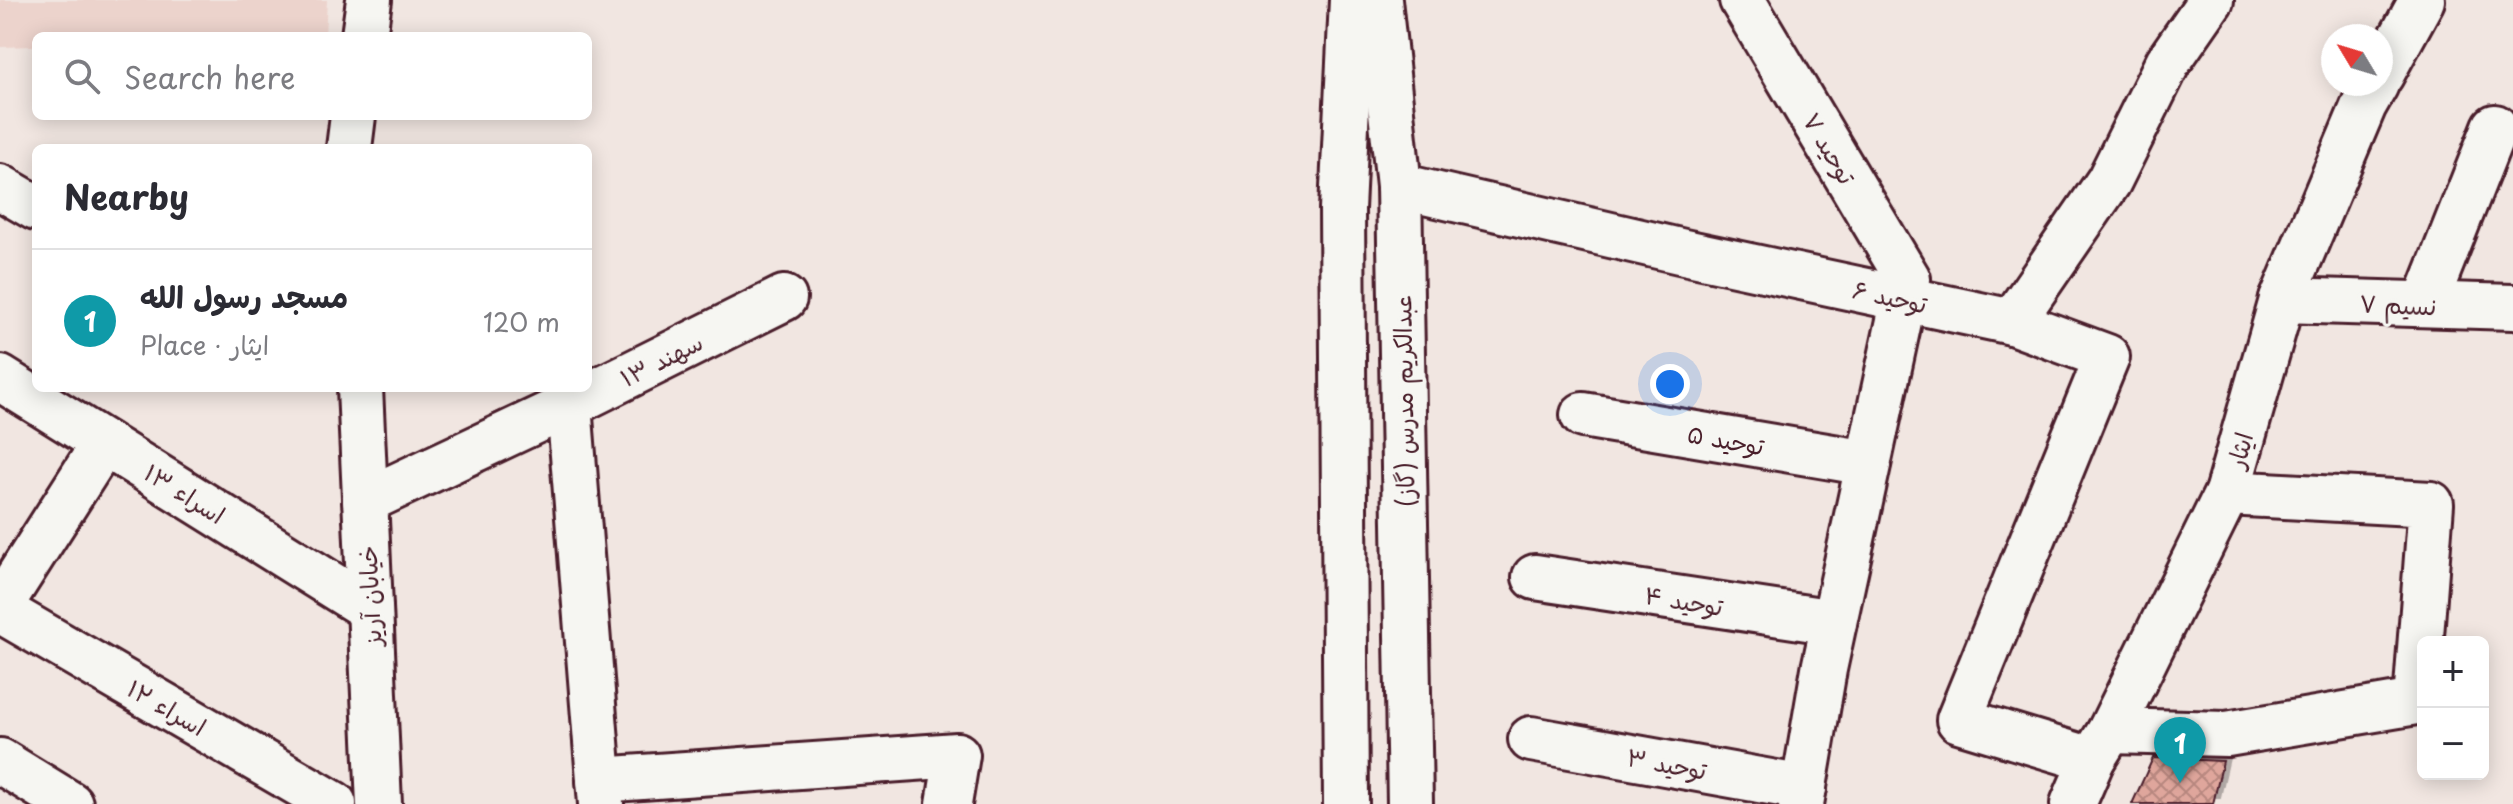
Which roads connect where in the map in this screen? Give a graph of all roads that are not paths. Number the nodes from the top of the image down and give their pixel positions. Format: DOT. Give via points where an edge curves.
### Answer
graph roads {
  1 [pos="369,0"];
  2 [pos="1352,0"];
  3 [pos="1379,0"];
  4 [pos="1742,0"];
  5 [pos="2211,0"];
  6 [pos="2422,0"];
  7 [pos="365,32"];
  8 [pos="2393,53"];
  9 [pos="2369,96"];
  10 [pos="352,120"];
  11 [pos="2495,127"];
  12 [pos="350,144"];
  13 [pos="1399,186"];
  14 [pos="0,187"];
  15 [pos="32,206"];
  16 [pos="784,298"];
  17 [pos="1904,299"];
  18 [pos="2282,300"];
  19 [pos="2425,304"];
  20 [pos="2513,307"];
  21 [pos="2012,322"];
  22 [pos="0,378"];
  23 [pos="352,393"];
  24 [pos="569,405"];
  25 [pos="1583,415"];
  26 [pos="104,443"];
  27 [pos="1868,463"];
  28 [pos="2227,493"];
  29 [pos="365,501"];
  30 [pos="1535,577"];
  31 [pos="0,608"];
  32 [pos="370,609"];
  33 [pos="1834,622"];
  34 [pos="1531,739"];
  35 [pos="2101,745"];
  36 [pos="0,761"];
  37 [pos="600,792"];
  38 [pos="1802,796"];
  39 [pos="70,804"];
  40 [pos="334,804"];
  41 [pos="379,804"];
  42 [pos="949,804"];
  43 [pos="1346,804"];
  44 [pos="1410,804"];
  45 [pos="2073,804"];
  1 -- 7 [label="street"];
  2 -- 43 [label="street" via="1342,209"];
  3 -- 13 [label="street, عبدالکریم مدرس (گاز)"];
  4 -- 17 [label="street, توحید ۷" via="1908,279"];
  5 -- 21 [label="street" via="2168,62 2109,181"];
  6 -- 8 [label="street"];
  9 -- 18 [label="street, ایثار"];
  10 -- 12 [label="street"];
  11 -- 19 [label="street"];
  13 -- 17 [label="street, توحید ۶"];
  13 -- 44 [label="street, عبدالکریم مدرس (گاز)"];
  14 -- 15 [label="street"];
  16 -- 24 [label="street, سهند ۱۳"];
  17 -- 21 [label="street, توحید ۶"];
  17 -- 27 [label="street"];
  18 -- 19 [label="street, نسیم ۷"];
  18 -- 28 [label="street, ایثار"];
  19 -- 20 [label="street, نسیم ۷"];
  21 -- 35 [label="street, توحید ۶" via="2107,357 1959,720"];
  22 -- 26 [label="street, اسراء ۱۳"];
  23 -- 29 [label="street, خیابان آریز"];
  24 -- 29 [label="street, سهند ۱۳"];
  24 -- 37 [label="street"];
  25 -- 27 [label="street, توحید ۵"];
  26 -- 31 [label="street"];
  26 -- 32 [label="street, اسراء ۱۳"];
  27 -- 33 [label="street"];
  28 -- 35 [label="street, ایثار"];
  28 -- 35 [label="street" via="2431,504 2416,702 2227,734"];
  29 -- 32 [label="street, خیابان آریز"];
  30 -- 33 [label="street, توحید ۴"];
  31 -- 40 [label="street, اسراء ۱۲"];
  32 -- 41 [label="street, خیابان آریز"];
  33 -- 38 [label="street"];
  34 -- 38 [label="street, توحید ۳"];
  35 -- 45 [label="street, ایثار"];
  36 -- 39 [label="street"];
  37 -- 42 [label="street" via="957,755"];
}
